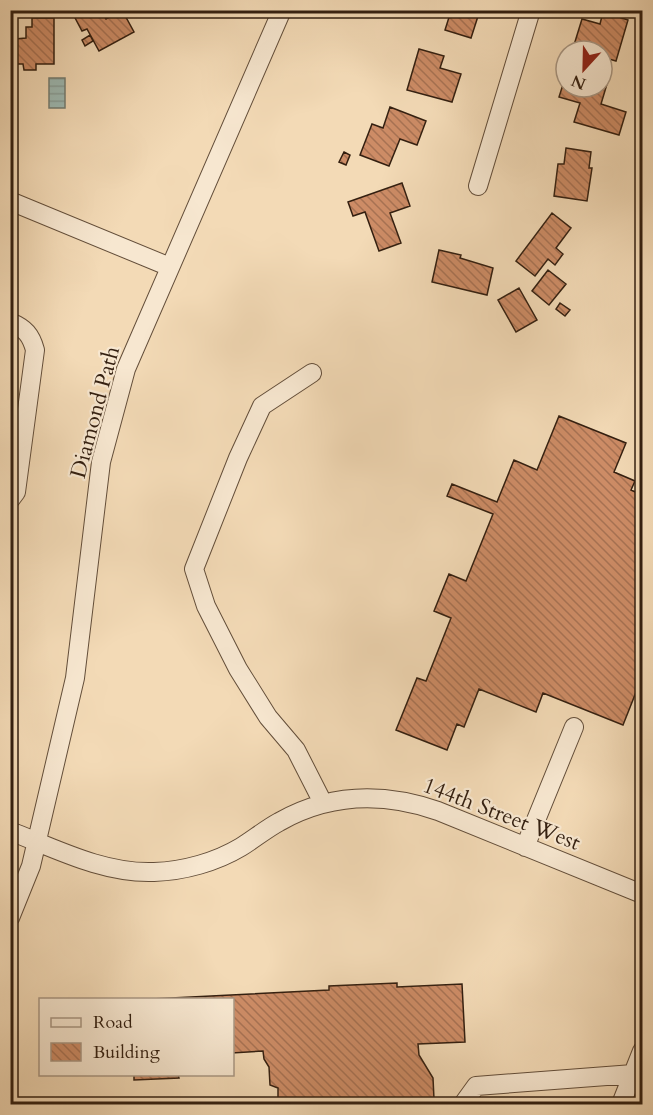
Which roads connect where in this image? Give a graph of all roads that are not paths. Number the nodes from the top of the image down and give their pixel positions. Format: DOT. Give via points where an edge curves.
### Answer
graph roads {
  1 [pos="282,10"];
  2 [pos="531,10"];
  3 [pos="478,186"];
  4 [pos="10,201"];
  5 [pos="170,267"];
  6 [pos="10,322"];
  7 [pos="312,373"];
  8 [pos="10,500"];
  9 [pos="574,727"];
  10 [pos="323,803"];
  11 [pos="10,831"];
  12 [pos="37,841"];
  13 [pos="525,847"];
  14 [pos="642,894"];
  15 [pos="10,918"];
  16 [pos="642,1051"];
  17 [pos="635,1080"];
  18 [pos="464,1104"];
  19 [pos="621,1104"];
  1 -- 5 [label="street, Diamond Path"];
  2 -- 3 [label="street"];
  4 -- 5 [label="street"];
  5 -- 12 [label="street, Diamond Path" via="126,369 100,462 75,678"];
  6 -- 8 [label="street" via="32,337 35,350 16,492"];
  7 -- 10 [label="street" via="262,406 237,458 194,569 206,606 238,669 268,717 296,750"];
  9 -- 13 [label="street"];
  10 -- 12 [label="street, 144th Street West" via="279,822 241,848 177,870 153,872 108,867"];
  10 -- 13 [label="street, 144th Street West" via="369,798 416,803"];
  11 -- 12 [label="street, 144th Street West"];
  12 -- 15 [label="street, Diamond Path"];
  13 -- 14 [label="street, 144th Street West"];
  16 -- 17 [label="street"];
  17 -- 18 [label="street" via="476,1086"];
  17 -- 19 [label="street"];
}
